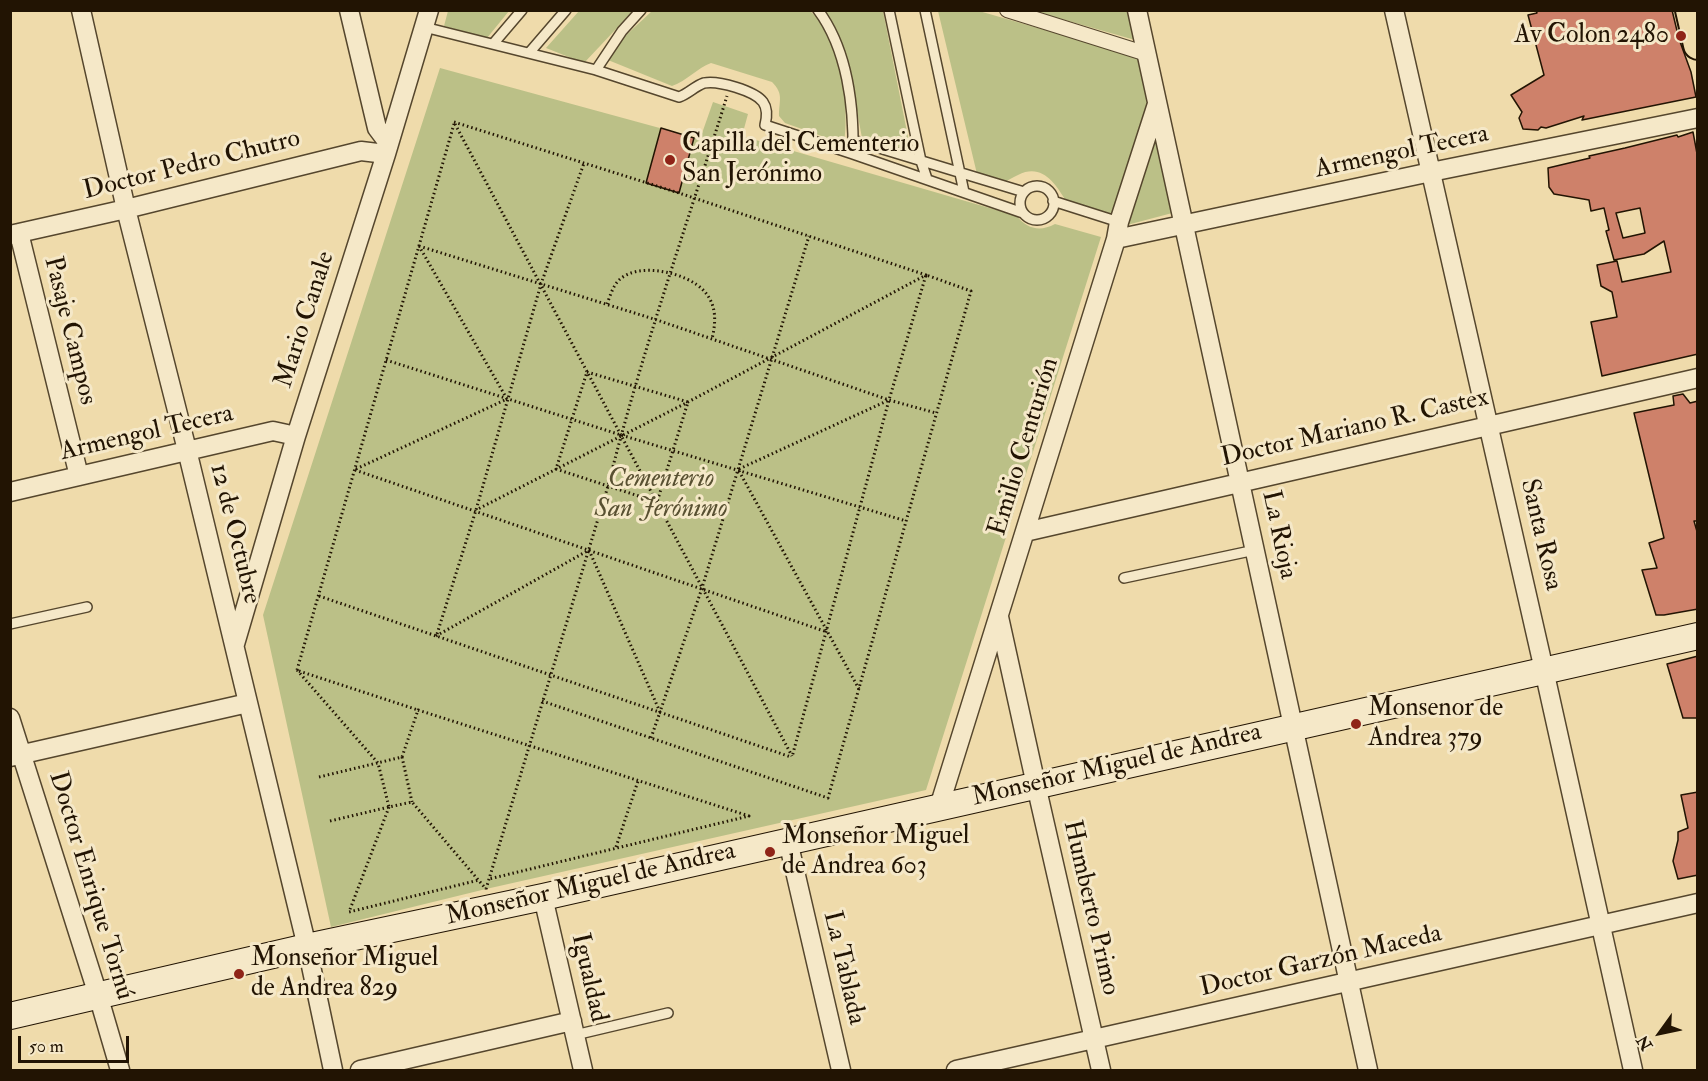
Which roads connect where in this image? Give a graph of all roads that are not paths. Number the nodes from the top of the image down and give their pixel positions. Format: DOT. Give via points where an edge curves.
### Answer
graph roads {
  1 [pos="81,10"];
  2 [pos="349,10"];
  3 [pos="522,10"];
  4 [pos="566,10"];
  5 [pos="642,10"];
  6 [pos="818,10"];
  7 [pos="889,10"];
  8 [pos="925,10"];
  9 [pos="1007,10"];
  10 [pos="1137,10"];
  11 [pos="1394,10"];
  12 [pos="1690,10"];
  13 [pos="427,19"];
  14 [pos="493,44"];
  15 [pos="1698,45"];
  16 [pos="529,53"];
  17 [pos="1147,54"];
  18 [pos="596,70"];
  19 [pos="1158,102"];
  20 [pos="1698,118"];
  21 [pos="853,140"];
  22 [pos="387,149"];
  23 [pos="853,154"];
  24 [pos="921,161"];
  25 [pos="959,172"];
  26 [pos="1431,172"];
  27 [pos="927,179"];
  28 [pos="964,192"];
  29 [pos="1024,192"];
  30 [pos="1053,201"];
  31 [pos="126,209"];
  32 [pos="1023,213"];
  33 [pos="1185,225"];
  34 [pos="1118,230"];
  35 [pos="15,234"];
  36 [pos="1698,378"];
  37 [pos="1489,425"];
  38 [pos="296,436"];
  39 [pos="187,450"];
  40 [pos="79,476"];
  41 [pos="1241,482"];
  42 [pos="10,492"];
  43 [pos="1025,532"];
  44 [pos="1255,550"];
  45 [pos="1124,578"];
  46 [pos="87,607"];
  47 [pos="999,616"];
  48 [pos="10,624"];
  49 [pos="1698,636"];
  50 [pos="235,646"];
  51 [pos="1544,670"];
  52 [pos="248,703"];
  53 [pos="10,718"];
  54 [pos="1294,726"];
  55 [pos="16,756"];
  56 [pos="1036,785"];
  57 [pos="939,807"];
  58 [pos="788,841"];
  59 [pos="543,897"];
  60 [pos="1698,903"];
  61 [pos="1601,925"];
  62 [pos="307,947"];
  63 [pos="1348,982"];
  64 [pos="98,995"];
  65 [pos="668,1013"];
  66 [pos="10,1016"];
  67 [pos="573,1028"];
  68 [pos="1094,1039"];
  69 [pos="120,1071"];
  70 [pos="333,1071"];
  71 [pos="360,1071"];
  72 [pos="583,1071"];
  73 [pos="841,1071"];
  74 [pos="956,1071"];
  75 [pos="1101,1071"];
  76 [pos="1368,1071"];
  77 [pos="1633,1071"];
  1 -- 31 [label="street, 12 de Octubre"];
  2 -- 22 [label="street" via="377,128"];
  3 -- 14 [label="lane"];
  4 -- 16 [label="lane"];
  5 -- 18 [label="lane" via="622,31"];
  6 -- 21 [label="lane" via="827,22 843,64"];
  7 -- 24 [label="lane"];
  8 -- 25 [label="lane"];
  9 -- 17 [label="street"];
  10 -- 17 [label="street, La Rioja"];
  11 -- 26 [label="street, Santa Rosa"];
  12 -- 15 [label="main road"];
  13 -- 14 [label="lane"];
  13 -- 22 [label="street, Mario Canale"];
  14 -- 16 [label="lane"];
  16 -- 18 [label="lane"];
  17 -- 19 [label="street, La Rioja"];
  18 -- 23 [label="lane" via="679,97 704,83 755,94 766,108 765,125"];
  19 -- 33 [label="street, La Rioja"];
  19 -- 34 [label="street, Emilio Centurión"];
  20 -- 26 [label="street, Armengol Tecera"];
  21 -- 23 [label="lane"];
  21 -- 24 [label="lane"];
  22 -- 31 [label="street, Doctor Pedro Chutro" via="361,151"];
  22 -- 38 [label="street, Mario Canale"];
  23 -- 27 [label="lane"];
  24 -- 25 [label="lane"];
  24 -- 27 [label="lane"];
  25 -- 28 [label="lane"];
  25 -- 29 [label="lane"];
  26 -- 33 [label="street, Armengol Tecera"];
  26 -- 37 [label="street, Santa Rosa"];
  27 -- 28 [label="lane"];
  28 -- 32 [label="lane"];
  29 -- 30 [label="lane" via="1039,186 1048,191"];
  29 -- 32 [label="lane" via="1020,202"];
  30 -- 32 [label="lane" via="1051,211 1043,218 1032,219"];
  30 -- 34 [label="lane"];
  31 -- 35 [label="street, Doctor Pedro Chutro"];
  31 -- 39 [label="street, 12 de Octubre"];
  33 -- 34 [label="street, Armengol Tecera"];
  33 -- 41 [label="street, La Rioja"];
  34 -- 43 [label="street, Emilio Centurión"];
  35 -- 40 [label="street, Pasaje Campos"];
  36 -- 37 [label="street, Doctor Mariano R. Castex"];
  37 -- 41 [label="street, Doctor Mariano R. Castex"];
  37 -- 51 [label="street, Santa Rosa"];
  38 -- 39 [label="street, Armengol Tecera" via="273,431"];
  38 -- 50 [label="street, Mario Canale"];
  39 -- 40 [label="street, Armengol Tecera"];
  39 -- 50 [label="street, 12 de Octubre"];
  40 -- 42 [label="street, Armengol Tecera"];
  41 -- 43 [label="street, Doctor Mariano R. Castex"];
  41 -- 44 [label="street, La Rioja"];
  43 -- 47 [label="street, Emilio Centurión"];
  44 -- 45 [label="lane"];
  44 -- 54 [label="street, La Rioja"];
  46 -- 48 [label="lane"];
  47 -- 56 [label="street, Humberto Primo"];
  47 -- 57 [label="street, Emilio Centurión"];
  49 -- 51 [label="main road, Monseñor Miguel de Andrea"];
  50 -- 52 [label="street, 12 de Octubre"];
  51 -- 54 [label="main road, Monseñor Miguel de Andrea"];
  51 -- 61 [label="street, Santa Rosa"];
  52 -- 55 [label="street"];
  52 -- 62 [label="street, 12 de Octubre"];
  53 -- 55 [label="street, Doctor Enrique Tornú"];
  54 -- 56 [label="main road, Monseñor Miguel de Andrea"];
  54 -- 63 [label="street, La Rioja"];
  55 -- 64 [label="street, Doctor Enrique Tornú"];
  56 -- 57 [label="main road, Monseñor Miguel de Andrea"];
  56 -- 68 [label="street, Humberto Primo"];
  57 -- 58 [label="main road, Monseñor Miguel de Andrea"];
  58 -- 59 [label="main road, Monseñor Miguel de Andrea"];
  58 -- 73 [label="street, La Tablada"];
  59 -- 62 [label="main road, Monseñor Miguel de Andrea"];
  59 -- 67 [label="street, Igualdad"];
  60 -- 61 [label="street, Doctor Garzón Maceda"];
  61 -- 63 [label="street, Doctor Garzón Maceda"];
  61 -- 77 [label="street, Santa Rosa"];
  62 -- 64 [label="main road, Monseñor Miguel de Andrea"];
  62 -- 70 [label="street, 12 de Octubre"];
  63 -- 68 [label="street, Doctor Garzón Maceda"];
  63 -- 76 [label="street, La Rioja"];
  64 -- 66 [label="main road, Monseñor Miguel de Andrea"];
  64 -- 69 [label="street, Doctor Enrique Tornú"];
  65 -- 67 [label="lane"];
  67 -- 71 [label="street"];
  67 -- 72 [label="street, Igualdad"];
  68 -- 74 [label="street, Doctor Garzón Maceda"];
  68 -- 75 [label="street, Humberto Primo"];
}
